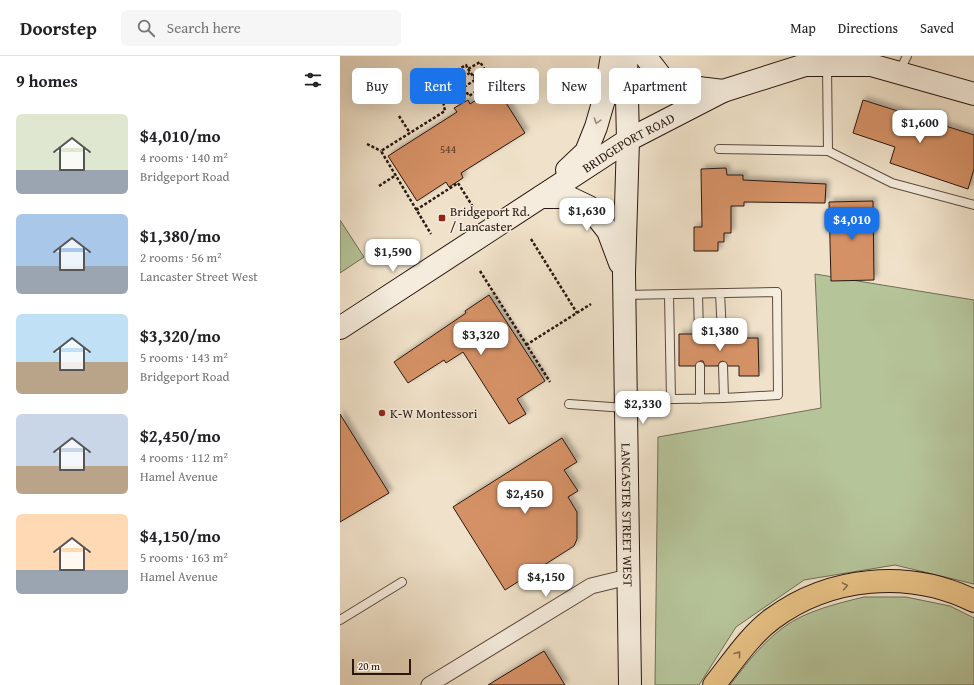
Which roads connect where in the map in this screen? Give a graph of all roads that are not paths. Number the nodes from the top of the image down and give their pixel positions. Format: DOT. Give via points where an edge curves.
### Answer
graph roads {
  1 [pos="612,56"];
  2 [pos="626,56"];
  3 [pos="645,56"];
  4 [pos="903,64"];
  5 [pos="827,65"];
  6 [pos="723,91"];
  7 [pos="974,94"];
  8 [pos="628,140"];
  9 [pos="719,148"];
  10 [pos="828,151"];
  11 [pos="541,197"];
  12 [pos="974,205"];
  13 [pos="624,273"];
  14 [pos="720,293"];
  15 [pos="698,294"];
  16 [pos="624,295"];
  17 [pos="669,295"];
  18 [pos="340,328"];
  19 [pos="699,334"];
  20 [pos="722,334"];
  21 [pos="700,366"];
  22 [pos="723,366"];
  23 [pos="700,398"];
  24 [pos="724,398"];
  25 [pos="670,399"];
  26 [pos="569,404"];
  27 [pos="626,404"];
  28 [pos="628,577"];
  29 [pos="402,582"];
  30 [pos="974,601"];
  31 [pos="340,620"];
  32 [pos="429,685"];
  33 [pos="630,685"];
  34 [pos="714,685"];
  1 -- 11 [label="main road, one-way" via="605,96 586,152"];
  2 -- 8 [label="main road, LANCASTER STREET WEST"];
  3 -- 6 [label="main road" via="662,78 682,86"];
  4 -- 5 [label="main road, BRIDGEPORT ROAD"];
  4 -- 7 [label="main road, BRIDGEPORT ROAD"];
  5 -- 6 [label="main road, BRIDGEPORT ROAD" via="805,64"];
  5 -- 10 [label="lane"];
  6 -- 8 [label="main road, BRIDGEPORT ROAD"];
  8 -- 11 [label="main road, BRIDGEPORT ROAD"];
  8 -- 13 [label="main road, LANCASTER STREET WEST"];
  9 -- 10 [label="lane"];
  10 -- 12 [label="lane" via="892,184"];
  11 -- 13 [label="main road" via="568,197 589,207 608,231"];
  11 -- 18 [label="main road, BRIDGEPORT ROAD"];
  13 -- 16 [label="main road, LANCASTER STREET WEST"];
  14 -- 15 [label="lane"];
  14 -- 20 [label="lane"];
  14 -- 24 [label="lane" via="777,292 778,395"];
  15 -- 17 [label="lane"];
  15 -- 19 [label="lane"];
  16 -- 17 [label="lane"];
  16 -- 27 [label="main road, LANCASTER STREET WEST"];
  17 -- 25 [label="lane"];
  21 -- 23 [label="lane"];
  22 -- 24 [label="lane"];
  23 -- 24 [label="lane"];
  23 -- 25 [label="lane"];
  25 -- 27 [label="lane"];
  26 -- 27 [label="lane"];
  27 -- 28 [label="main road, LANCASTER STREET WEST"];
  28 -- 32 [label="street" via="591,586"];
  28 -- 33 [label="main road, LANCASTER STREET WEST"];
  29 -- 31 [label="lane"];
  34 -- 30 [label="highway, one-way" via="747,644 771,620 800,600 838,587 881,580 922,584 960,594"];
}
